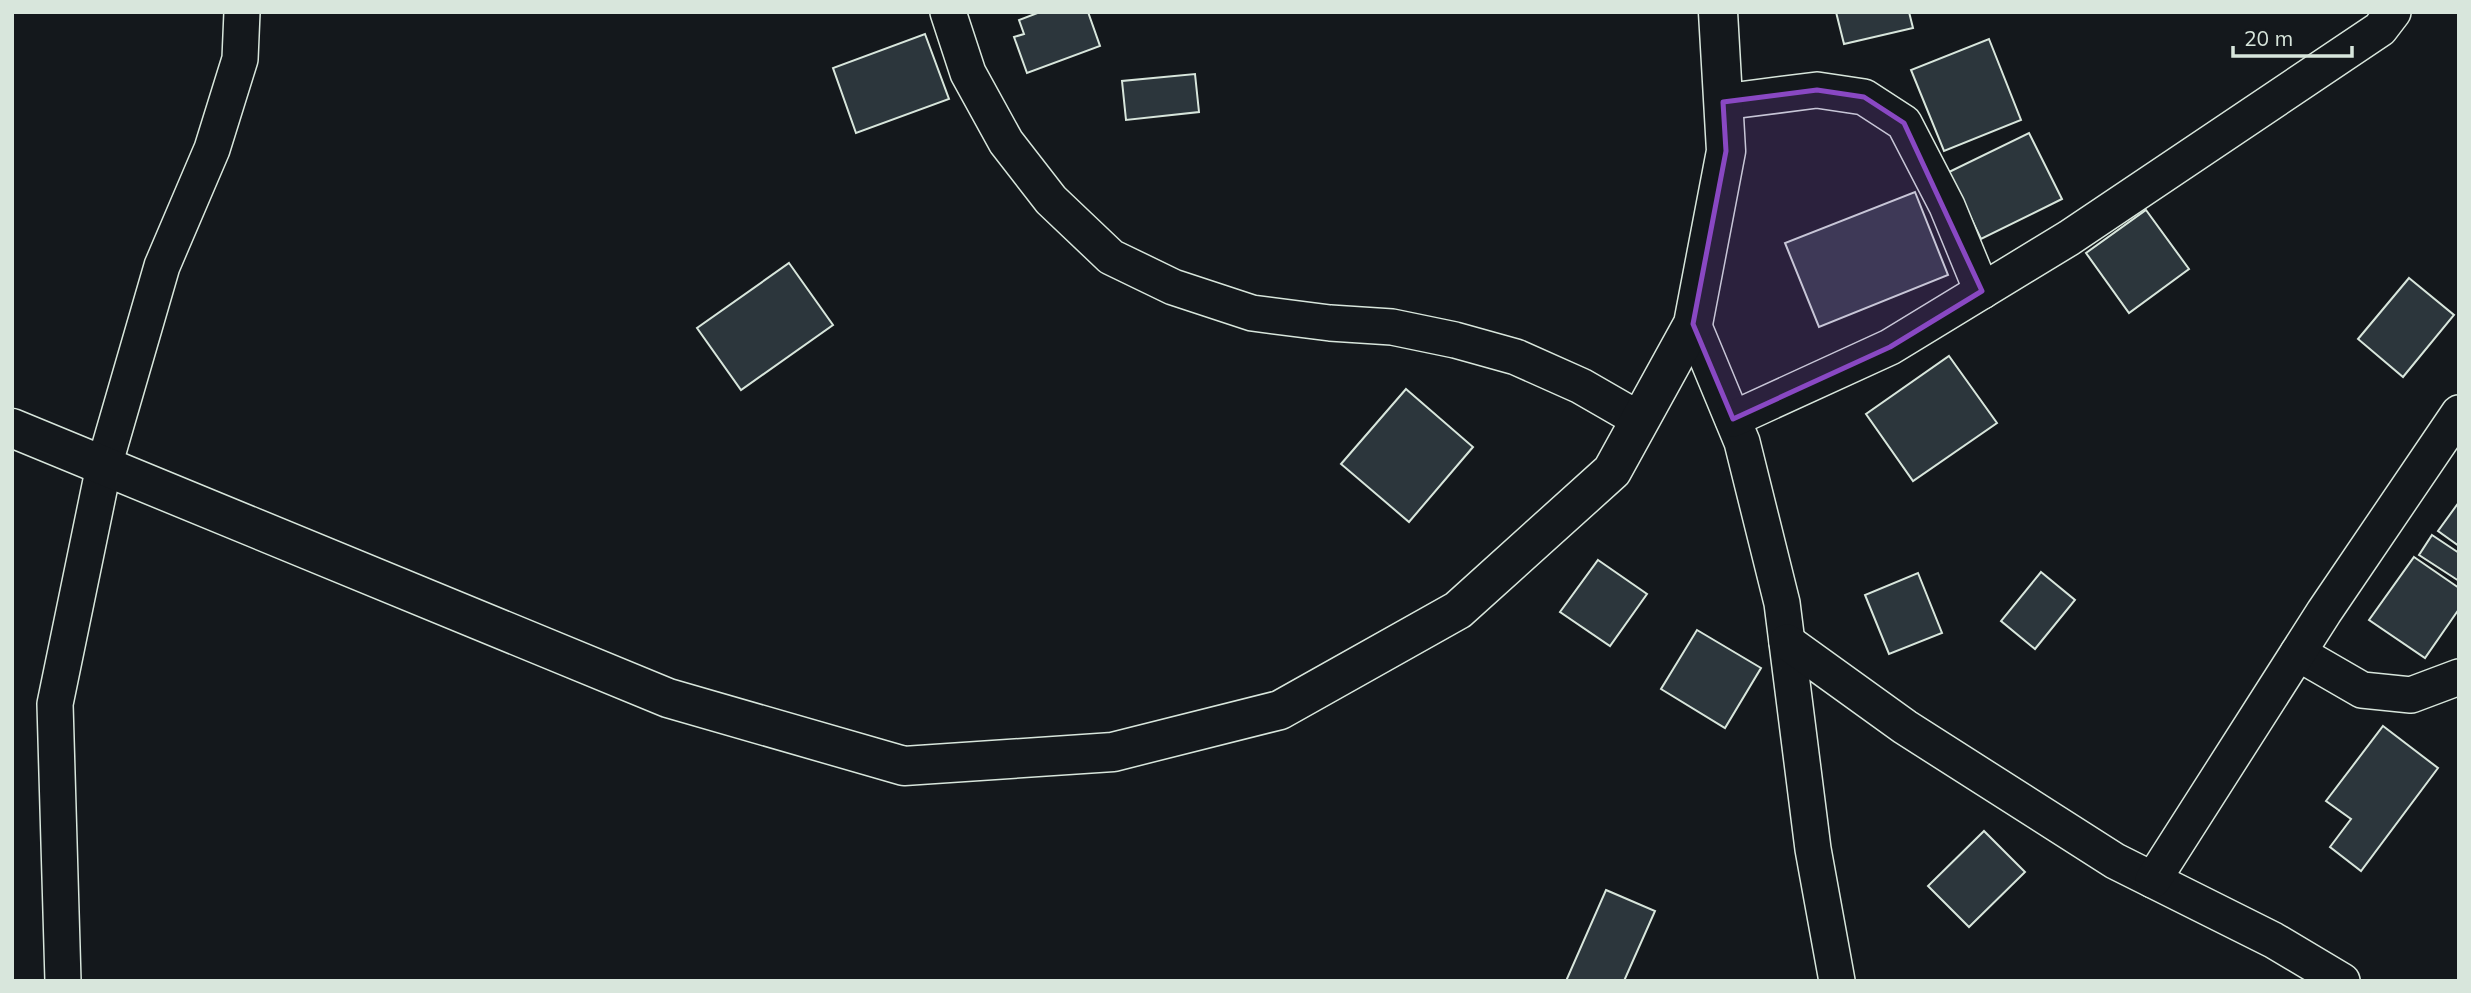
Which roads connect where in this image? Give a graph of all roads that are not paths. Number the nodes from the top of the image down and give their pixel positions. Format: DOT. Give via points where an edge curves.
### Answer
graph roads {
  1 [pos="242,12"];
  2 [pos="948,12"];
  3 [pos="1718,12"];
  4 [pos="2393,12"];
  5 [pos="1723,102"];
  6 [pos="1982,291"];
  7 [pos="1693,324"];
  8 [pos="1733,419"];
  9 [pos="1640,420"];
  10 [pos="12,428"];
  11 [pos="2453,433"];
  12 [pos="104,466"];
  13 [pos="1787,642"];
  14 [pos="2298,653"];
  15 [pos="2459,677"];
  16 [pos="2153,880"];
  17 [pos="63,981"];
  18 [pos="1837,981"];
  19 [pos="2342,981"];
  1 -- 12 [label="street" via="240,60 212,149 162,266"];
  2 -- 9 [label="street" via="968,73 1006,142 1051,200 1111,257 1172,287 1252,313 1392,327 1516,357 1581,386"];
  3 -- 5 [label="street"];
  4 -- 6 [label="street" via="2380,29 2069,238"];
  5 -- 6 [label="street" via="1817,90 1864,97 1904,123 1947,206"];
  5 -- 7 [label="street" via="1726,151"];
  6 -- 8 [label="street" via="1890,347"];
  7 -- 8 [label="street"];
  7 -- 9 [label="street"];
  8 -- 13 [label="street" via="1782,603"];
  9 -- 12 [label="street" via="1612,471 1458,610 1280,710 1113,752 904,766 668,698"];
  10 -- 12 [label="street"];
  11 -- 14 [label="street"];
  12 -- 17 [label="street" via="55,704"];
  13 -- 16 [label="street" via="1905,727 2115,862"];
  13 -- 18 [label="street" via="1812,849"];
  14 -- 15 [label="street" via="2362,690 2411,695"];
  14 -- 16 [label="street"];
  16 -- 19 [label="street" via="2273,940"];
}
